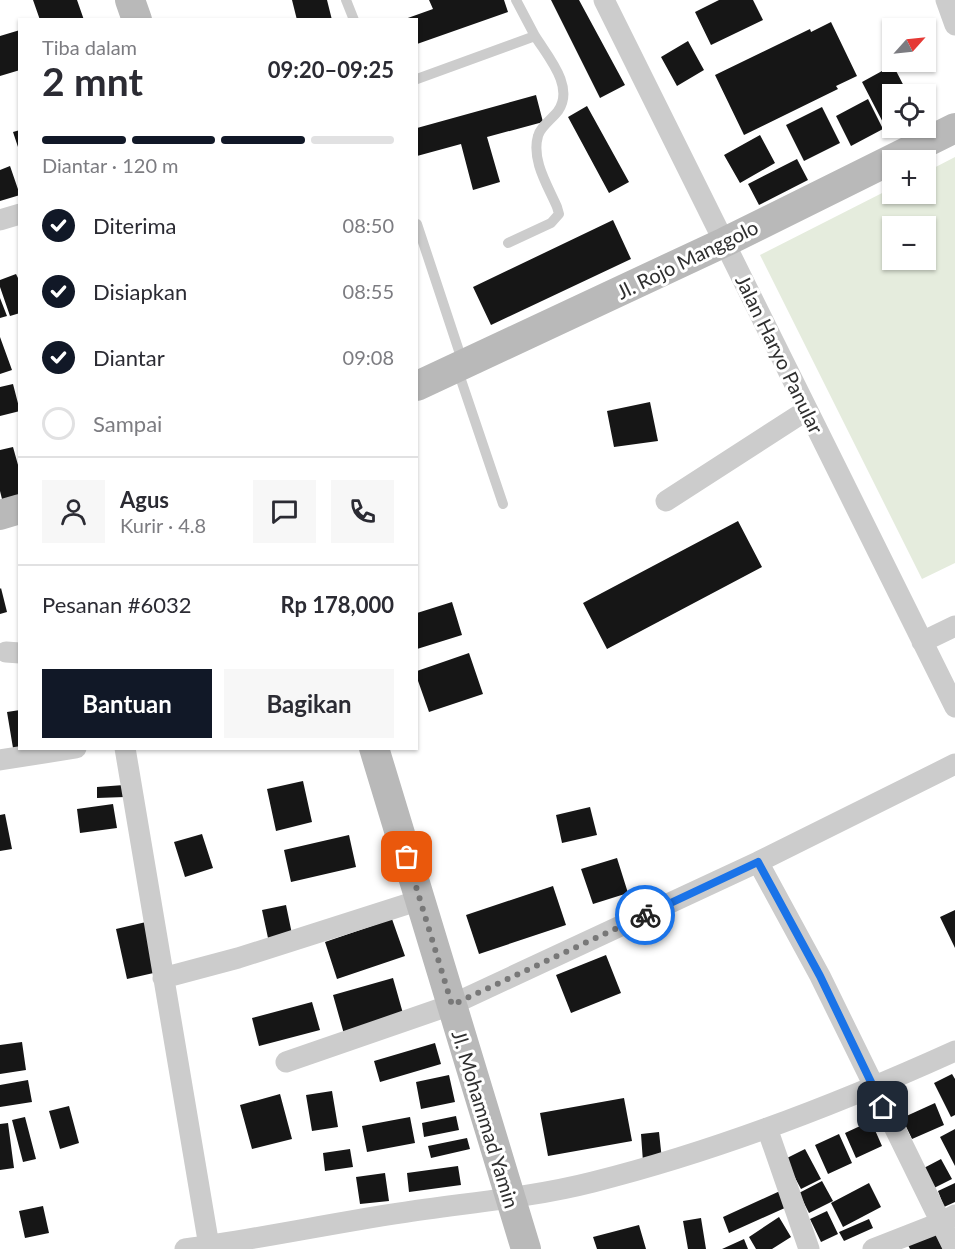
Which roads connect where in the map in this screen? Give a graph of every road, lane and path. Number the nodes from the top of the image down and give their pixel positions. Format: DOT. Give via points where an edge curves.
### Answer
graph roads {
  1 [pos="130,0"];
  2 [pos="346,0"];
  3 [pos="516,0"];
  4 [pos="604,0"];
  5 [pos="946,0"];
  6 [pos="136,18"];
  7 [pos="353,18"];
  8 [pos="955,25"];
  9 [pos="535,36"];
  10 [pos="418,79"];
  11 [pos="955,128"];
  12 [pos="18,215"];
  13 [pos="0,220"];
  14 [pos="418,227"];
  15 [pos="725,242"];
  16 [pos="508,243"];
  17 [pos="461,367"];
  18 [pos="418,386"];
  19 [pos="807,410"];
  20 [pos="666,501"];
  21 [pos="503,504"];
  22 [pos="18,510"];
  23 [pos="0,514"];
  24 [pos="955,626"];
  25 [pos="922,642"];
  26 [pos="955,707"];
  27 [pos="63,750"];
  28 [pos="125,750"];
  29 [pos="375,750"];
  30 [pos="0,760"];
  31 [pos="955,764"];
  32 [pos="758,862"];
  33 [pos="420,900"];
  34 [pos="163,978"];
  35 [pos="452,1005"];
  36 [pos="955,1051"];
  37 [pos="286,1062"];
  38 [pos="874,1088"];
  39 [pos="767,1128"];
  40 [pos="510,1198"];
  41 [pos="949,1219"];
  42 [pos="248,1244"];
  43 [pos="209,1246"];
  44 [pos="185,1249"];
  45 [pos="526,1249"];
  46 [pos="809,1249"];
  47 [pos="873,1249"];
  48 [pos="954,1249"];
  1 -- 6 [label="street"];
  2 -- 7 [label="lane"];
  3 -- 9 [label="lane"];
  4 -- 15 [label="street, Jalan Haryo Panular"];
  5 -- 8 [label="street"];
  9 -- 10 [label="lane"];
  9 -- 16 [label="lane" via="562,81 565,96 559,110 538,135 540,168 558,214 551,223"];
  11 -- 15 [label="street, Jl. Rojo Manggolo"];
  12 -- 13 [label="street"];
  14 -- 17 [label="lane"];
  15 -- 17 [label="street, Jl. Rojo Manggolo"];
  15 -- 19 [label="street, Jalan Haryo Panular"];
  17 -- 18 [label="street, Jl. Rojo Manggolo"];
  17 -- 21 [label="lane"];
  19 -- 20 [label="street"];
  19 -- 25 [label="street, Jalan Haryo Panular"];
  22 -- 23 [label="street"];
  24 -- 25 [label="street"];
  25 -- 26 [label="street, Jalan Haryo Panular"];
  27 -- 30 [label="street"];
  28 -- 34 [label="street"];
  29 -- 33 [label="street, Jl. Mohammad Yamin"];
  31 -- 32 [label="street"];
  32 -- 35 [label="street"];
  32 -- 38 [label="street" via="820,976"];
  33 -- 34 [label="street"];
  33 -- 35 [label="street, Jl. Mohammad Yamin"];
  34 -- 43 [label="street"];
  35 -- 37 [label="street"];
  35 -- 40 [label="street, Jl. Mohammad Yamin"];
  36 -- 38 [label="street"];
  38 -- 39 [label="street"];
  38 -- 41 [label="street"];
  39 -- 40 [label="street" via="592,1183"];
  39 -- 46 [label="street"];
  40 -- 42 [label="street" via="401,1213"];
  40 -- 45 [label="street, Jl. Mohammad Yamin"];
  41 -- 47 [label="street"];
  41 -- 48 [label="street"];
  42 -- 43 [label="street"];
  43 -- 44 [label="street"];
}
